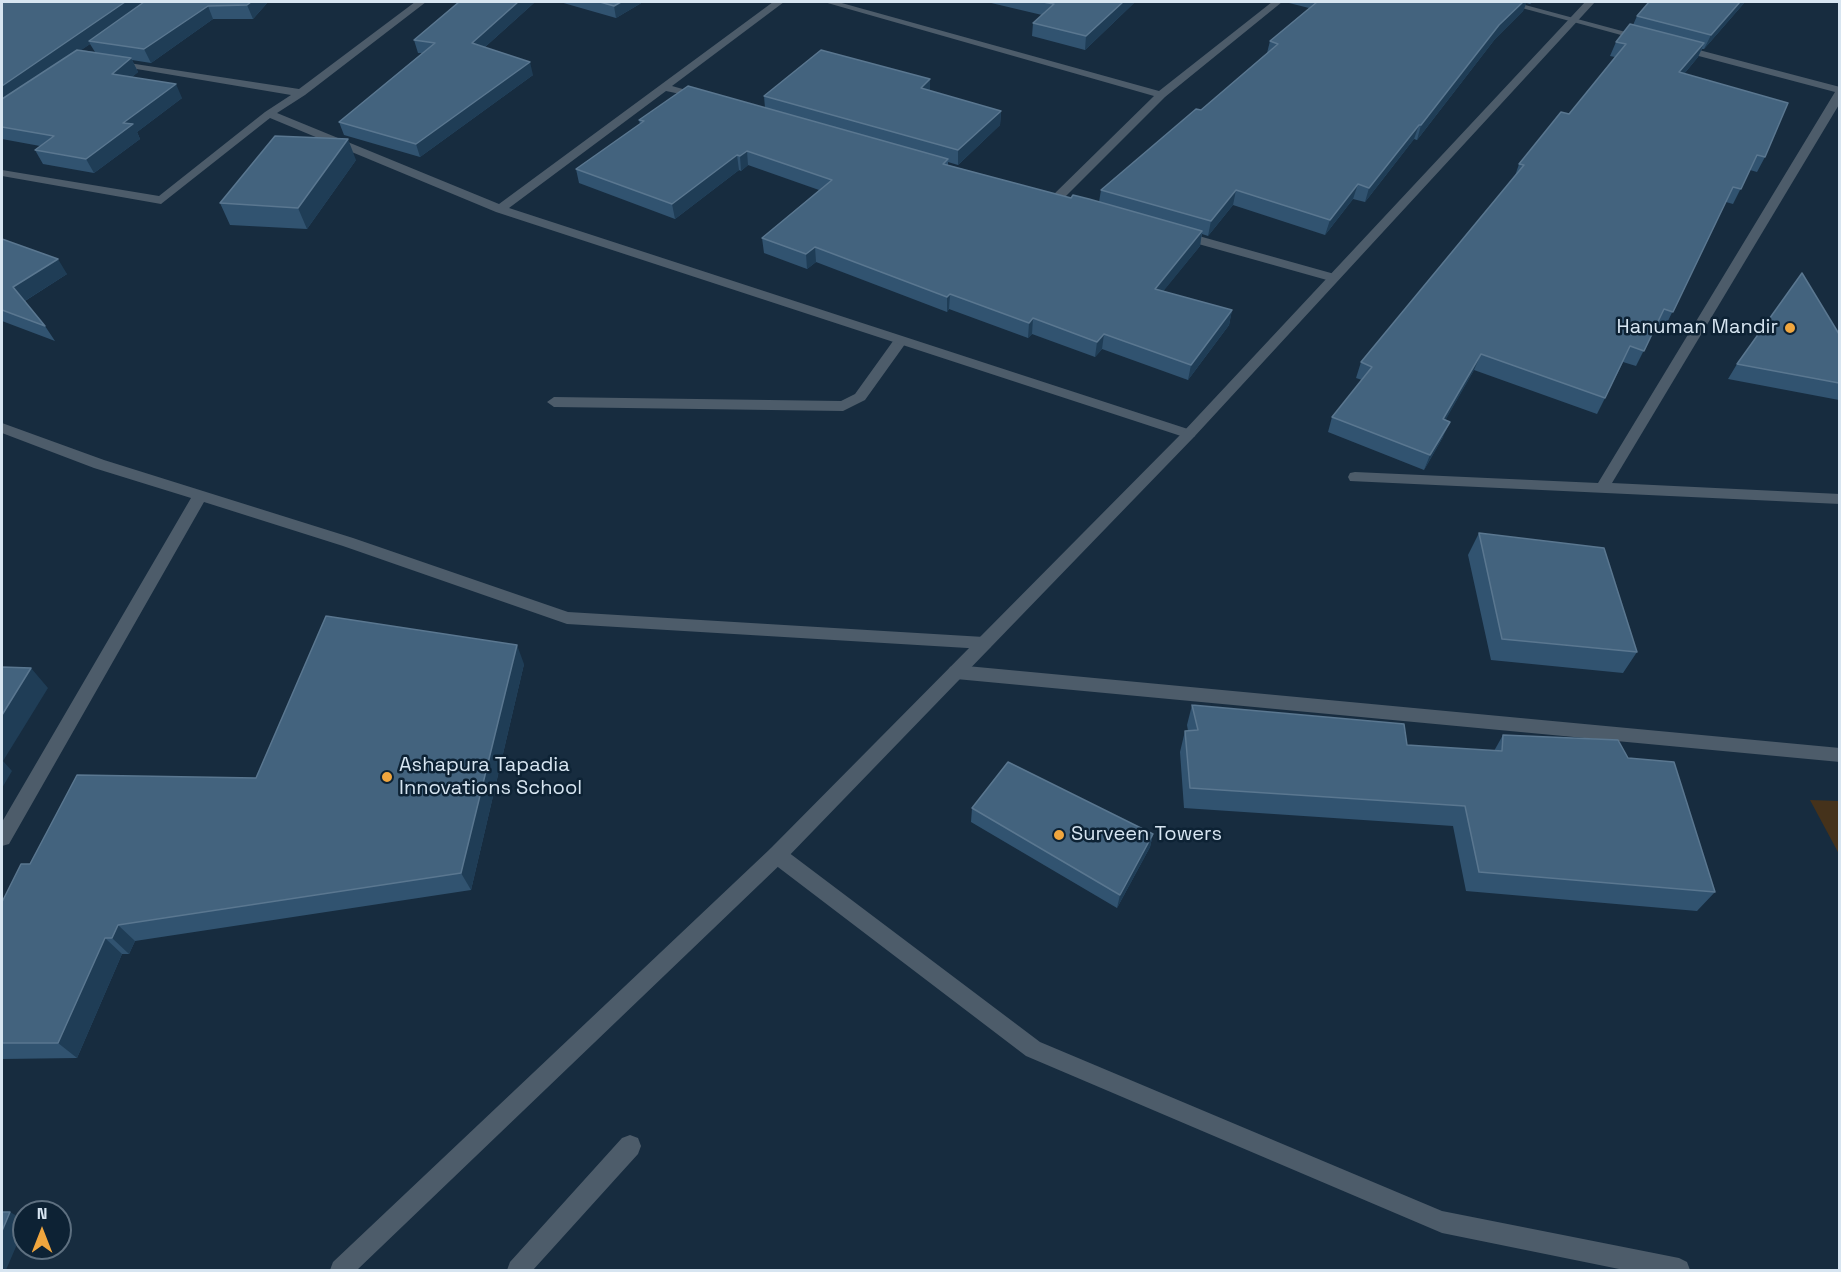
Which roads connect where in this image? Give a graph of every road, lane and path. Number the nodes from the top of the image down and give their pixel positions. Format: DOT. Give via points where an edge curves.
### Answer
graph roads {
  1 [pos="421,2"];
  2 [pos="779,2"];
  3 [pos="829,2"];
  4 [pos="1277,2"];
  5 [pos="1505,2"];
  6 [pos="1590,2"];
  7 [pos="1575,20"];
  8 [pos="1655,41"];
  9 [pos="1667,45"];
  10 [pos="103,60"];
  11 [pos="664,87"];
  12 [pos="1839,91"];
  13 [pos="301,93"];
  14 [pos="1161,94"];
  15 [pos="710,100"];
  16 [pos="269,114"];
  17 [pos="2,173"];
  18 [pos="1056,199"];
  19 [pos="500,208"];
  20 [pos="1167,231"];
  21 [pos="1334,278"];
  22 [pos="901,340"];
  23 [pos="554,402"];
  24 [pos="3,430"];
  25 [pos="1189,434"];
  26 [pos="1356,477"];
  27 [pos="1602,488"];
  28 [pos="200,496"];
  29 [pos="1839,499"];
  30 [pos="984,643"];
  31 [pos="956,672"];
  32 [pos="1839,755"];
  33 [pos="2,838"];
  34 [pos="777,855"];
  35 [pos="630,1146"];
  36 [pos="341,1270"];
  37 [pos="518,1270"];
  38 [pos="1679,1270"];
  1 -- 13 [label="street"];
  2 -- 11 [label="street"];
  3 -- 14 [label="street"];
  4 -- 14 [label="street"];
  5 -- 7 [label="street"];
  6 -- 7 [label="street"];
  7 -- 8 [label="street"];
  7 -- 21 [label="street"];
  9 -- 12 [label="street"];
  10 -- 13 [label="street"];
  11 -- 15 [label="street"];
  11 -- 19 [label="street"];
  12 -- 27 [label="street"];
  13 -- 16 [label="street"];
  14 -- 18 [label="street"];
  16 -- 17 [label="street" via="161,200"];
  16 -- 19 [label="street"];
  19 -- 22 [label="street"];
  20 -- 21 [label="street"];
  21 -- 25 [label="street"];
  22 -- 23 [label="street" via="860,397 843,406"];
  22 -- 25 [label="street"];
  24 -- 28 [label="street"];
  25 -- 30 [label="street"];
  26 -- 27 [label="street"];
  27 -- 29 [label="street"];
  28 -- 30 [label="street" via="348,542 567,618"];
  28 -- 33 [label="street"];
  30 -- 31 [label="street"];
  31 -- 32 [label="street"];
  31 -- 34 [label="street"];
  34 -- 36 [label="street"];
  34 -- 38 [label="street" via="1033,1049 1442,1222"];
  35 -- 37 [label="street"];
}
